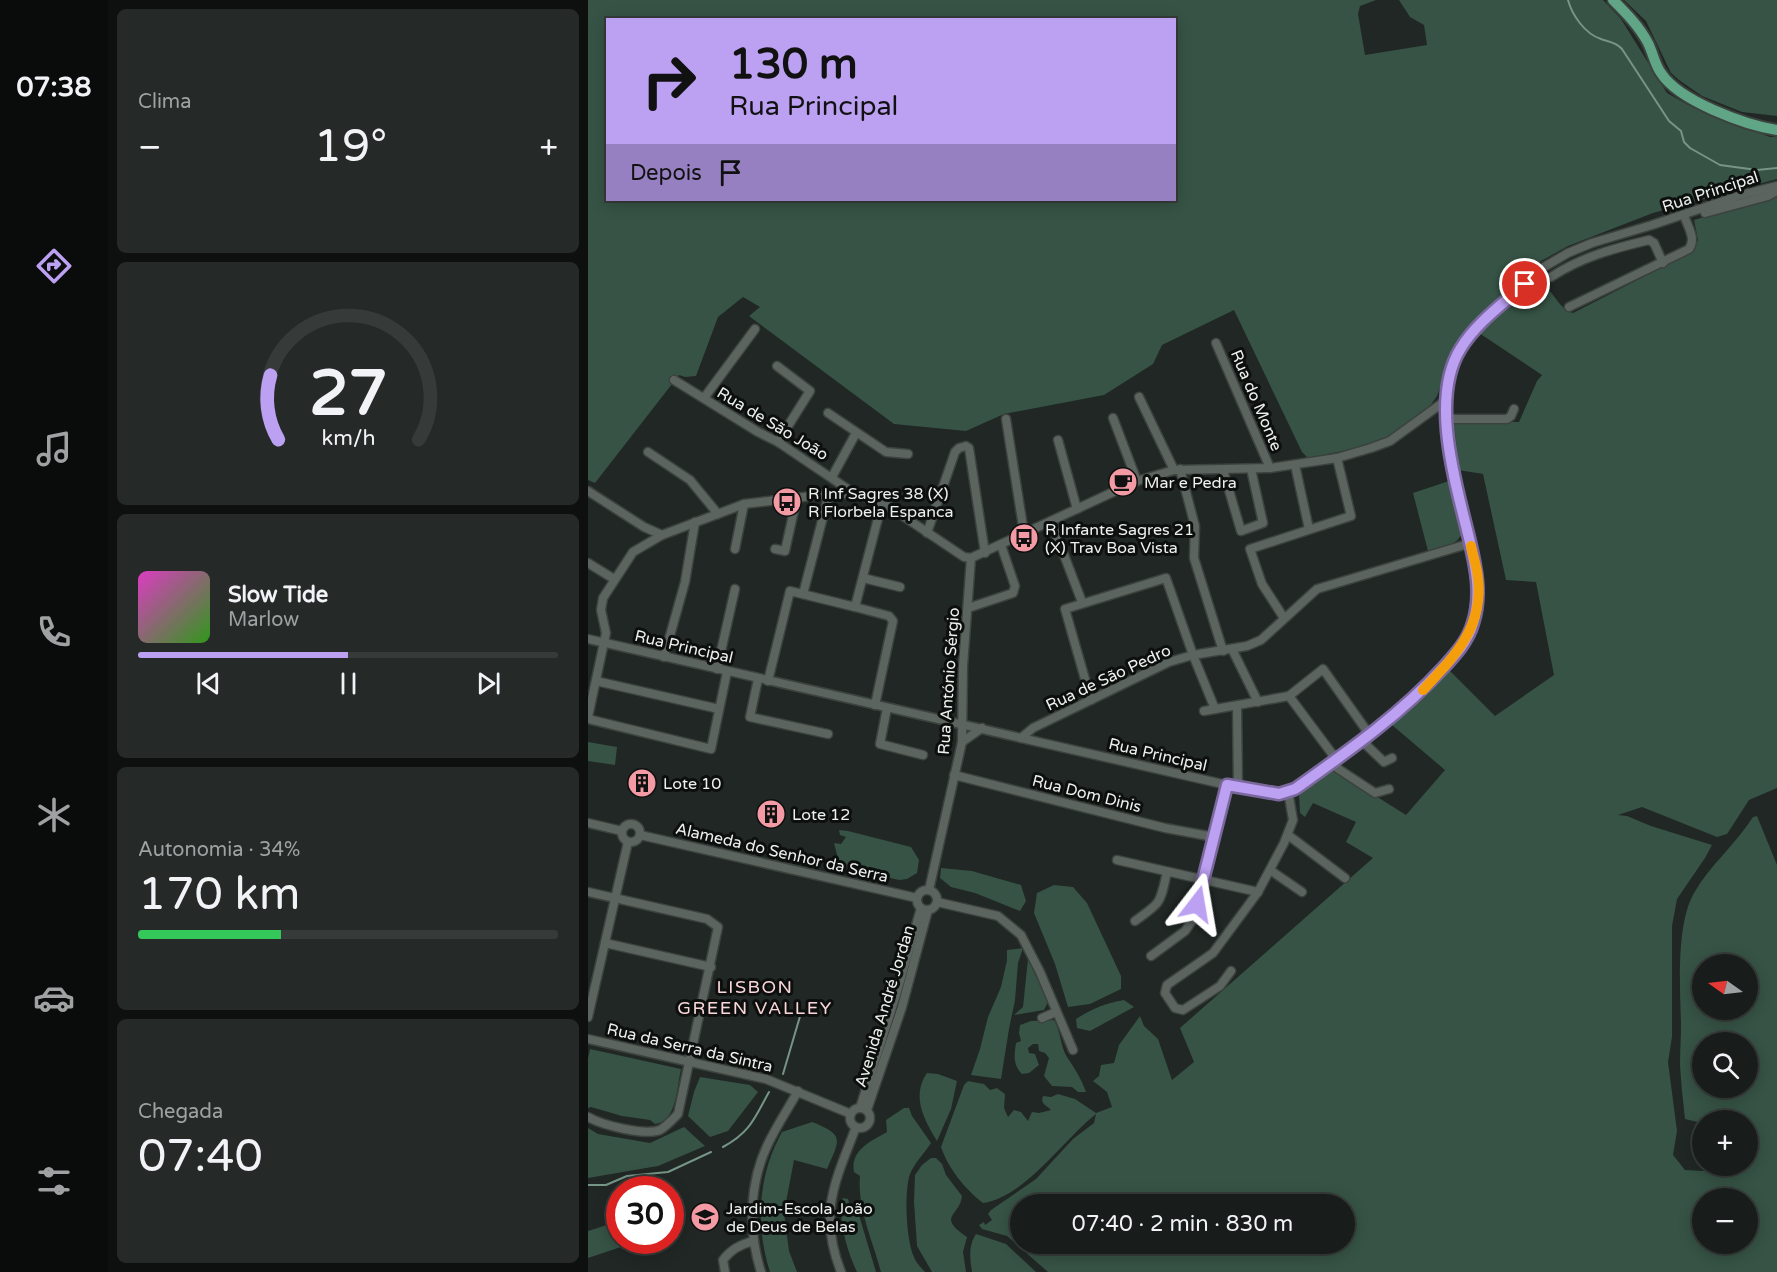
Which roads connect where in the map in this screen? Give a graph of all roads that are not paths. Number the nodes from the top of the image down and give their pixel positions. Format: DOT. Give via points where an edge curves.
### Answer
graph roads {
  1 [pos="1612,0"];
  2 [pos="1777,130"];
  3 [pos="1777,186"];
  4 [pos="1777,191"];
  5 [pos="1685,218"];
  6 [pos="1652,225"];
  7 [pos="1663,262"];
  8 [pos="1551,276"];
  9 [pos="1569,307"];
  10 [pos="755,329"];
  11 [pos="1216,343"];
  12 [pos="777,366"];
  13 [pos="674,380"];
  14 [pos="1139,397"];
  15 [pos="704,398"];
  16 [pos="1445,401"];
  17 [pos="1514,409"];
  18 [pos="828,412"];
  19 [pos="1113,418"];
  20 [pos="1006,419"];
  21 [pos="1446,419"];
  22 [pos="856,433"];
  23 [pos="1058,440"];
  24 [pos="778,442"];
  25 [pos="648,452"];
  26 [pos="908,454"];
  27 [pos="1336,458"];
  28 [pos="1295,465"];
  29 [pos="1270,468"];
  30 [pos="1251,469"];
  31 [pos="1177,470"];
  32 [pos="1223,470"];
  33 [pos="832,477"];
  34 [pos="1137,481"];
  35 [pos="588,491"];
  36 [pos="829,494"];
  37 [pos="855,494"];
  38 [pos="797,497"];
  39 [pos="882,503"];
  40 [pos="744,504"];
  41 [pos="1077,509"];
  42 [pos="718,514"];
  43 [pos="1051,521"];
  44 [pos="695,522"];
  45 [pos="644,527"];
  46 [pos="1309,529"];
  47 [pos="927,533"];
  48 [pos="1024,533"];
  49 [pos="662,535"];
  50 [pos="1470,543"];
  51 [pos="643,545"];
  52 [pos="1001,545"];
  53 [pos="735,549"];
  54 [pos="775,549"];
  55 [pos="985,553"];
  56 [pos="971,558"];
  57 [pos="588,563"];
  58 [pos="863,578"];
  59 [pos="614,579"];
  60 [pos="900,587"];
  61 [pos="735,589"];
  62 [pos="803,594"];
  63 [pos="1082,602"];
  64 [pos="855,607"];
  65 [pos="968,608"];
  66 [pos="1284,618"];
  67 [pos="588,639"];
  68 [pos="604,643"];
  69 [pos="1228,650"];
  70 [pos="1192,656"];
  71 [pos="664,657"];
  72 [pos="717,669"];
  73 [pos="727,672"];
  74 [pos="758,679"];
  75 [pos="596,681"];
  76 [pos="768,681"];
  77 [pos="1289,696"];
  78 [pos="1091,700"];
  79 [pos="1258,702"];
  80 [pos="875,705"];
  81 [pos="1237,706"];
  82 [pos="887,708"];
  83 [pos="719,709"];
  84 [pos="1215,709"];
  85 [pos="1204,711"];
  86 [pos="588,718"];
  87 [pos="963,724"];
  88 [pos="982,728"];
  89 [pos="828,734"];
  90 [pos="1369,734"];
  91 [pos="1021,738"];
  92 [pos="1361,740"];
  93 [pos="962,742"];
  94 [pos="923,755"];
  95 [pos="1392,758"];
  96 [pos="1335,760"];
  97 [pos="954,775"];
  98 [pos="1227,785"];
  99 [pos="1238,787"];
  100 [pos="1389,789"];
  101 [pos="1288,791"];
  102 [pos="588,823"];
  103 [pos="622,831"];
  104 [pos="640,835"];
  105 [pos="1288,835"];
  106 [pos="1214,837"];
  107 [pos="628,842"];
  108 [pos="1117,860"];
  109 [pos="1270,870"];
  110 [pos="1167,872"];
  111 [pos="1345,878"];
  112 [pos="1203,880"];
  113 [pos="929,890"];
  114 [pos="588,892"];
  115 [pos="1258,892"];
  116 [pos="1302,892"];
  117 [pos="615,898"];
  118 [pos="917,898"];
  119 [pos="937,902"];
  120 [pos="924,909"];
  121 [pos="1135,921"];
  122 [pos="605,943"];
  123 [pos="1151,956"];
  124 [pos="711,967"];
  125 [pos="1231,971"];
  126 [pos="1056,1012"];
  127 [pos="588,1017"];
  128 [pos="1042,1018"];
  129 [pos="588,1039"];
  130 [pos="1073,1050"];
  131 [pos="691,1061"];
  132 [pos="798,1091"];
  133 [pos="863,1109"];
  134 [pos="851,1114"];
  135 [pos="588,1117"];
  136 [pos="856,1127"];
  137 [pos="753,1241"];
  138 [pos="725,1272"];
  139 [pos="761,1272"];
  140 [pos="841,1272"];
  1 -- 2 [label="main road" via="1638,26 1661,73 1674,88 1703,105"];
  3 -- 6 [label="street, Rua Principal"];
  4 -- 5 [label="street, Rua Principal"];
  5 -- 6 [label="street, Rua Principal"];
  5 -- 7 [label="street" via="1693,244"];
  6 -- 16 [label="street, Rua Principal" via="1592,243 1544,267 1461,346 1449,373"];
  7 -- 8 [label="street" via="1649,240 1614,248"];
  7 -- 9 [label="street"];
  10 -- 15 [label="street"];
  11 -- 29 [label="street, Rua do Monte"];
  12 -- 24 [label="street" via="810,391"];
  13 -- 15 [label="street, Rua de São João"];
  14 -- 31 [label="street"];
  15 -- 24 [label="street, Rua de São João"];
  16 -- 21 [label="street, Rua Principal"];
  16 -- 27 [label="street" via="1390,441"];
  17 -- 21 [label="street" via="1507,419"];
  18 -- 22 [label="street"];
  19 -- 34 [label="street"];
  20 -- 48 [label="street"];
  21 -- 50 [label="street, Rua Principal"];
  22 -- 26 [label="street" via="886,452"];
  22 -- 33 [label="street"];
  23 -- 41 [label="street"];
  24 -- 33 [label="street, Rua de São João"];
  25 -- 42 [label="street" via="690,480"];
  27 -- 28 [label="street"];
  27 -- 46 [label="street" via="1351,516"];
  28 -- 29 [label="street"];
  28 -- 46 [label="street"];
  29 -- 30 [label="street"];
  30 -- 32 [label="street"];
  30 -- 32 [label="street" via="1263,523 1240,531"];
  31 -- 32 [label="street"];
  31 -- 34 [label="street"];
  31 -- 69 [label="street" via="1195,526 1194,558"];
  33 -- 37 [label="street, Rua de São João"];
  34 -- 41 [label="street"];
  35 -- 45 [label="street"];
  36 -- 37 [label="street"];
  36 -- 38 [label="street"];
  36 -- 62 [label="street"];
  37 -- 39 [label="street"];
  38 -- 40 [label="street"];
  38 -- 54 [label="street" via="785,551"];
  39 -- 47 [label="street"];
  39 -- 58 [label="street"];
  40 -- 42 [label="street"];
  40 -- 53 [label="street"];
  41 -- 43 [label="street"];
  42 -- 44 [label="street"];
  43 -- 48 [label="street"];
  43 -- 63 [label="street"];
  44 -- 49 [label="street"];
  44 -- 71 [label="street" via="685,582"];
  45 -- 49 [label="street"];
  45 -- 51 [label="street"];
  46 -- 66 [label="street" via="1250,549 1262,584"];
  47 -- 55 [label="street" via="955,452 966,446"];
  47 -- 56 [label="street"];
  48 -- 52 [label="street"];
  49 -- 51 [label="street"];
  50 -- 66 [label="street, Rua de São Pedro" via="1317,589"];
  50 -- 90 [label="street, Rua Principal" via="1478,579 1477,602 1473,624 1463,645 1416,698"];
  51 -- 59 [label="street" via="633,552"];
  52 -- 55 [label="street"];
  52 -- 65 [label="street" via="1015,586 1013,593"];
  55 -- 56 [label="street"];
  56 -- 65 [label="street, Rua António Sérgio"];
  57 -- 59 [label="street"];
  58 -- 60 [label="street"];
  58 -- 64 [label="street"];
  59 -- 68 [label="street" via="601,610"];
  61 -- 72 [label="street"];
  62 -- 64 [label="street"];
  62 -- 76 [label="street" via="789,591"];
  63 -- 70 [label="street" via="1166,578"];
  63 -- 78 [label="street" via="1065,609"];
  64 -- 80 [label="street" via="889,616 893,621"];
  65 -- 87 [label="street, Rua António Sérgio"];
  66 -- 69 [label="street, Rua de São Pedro" via="1261,640"];
  67 -- 68 [label="street, Rua Principal"];
  68 -- 71 [label="street, Rua Principal"];
  68 -- 75 [label="street"];
  69 -- 70 [label="street, Rua de São Pedro"];
  69 -- 79 [label="street"];
  70 -- 78 [label="street, Rua de São Pedro" via="1169,662"];
  70 -- 84 [label="street"];
  71 -- 72 [label="street, Rua Principal"];
  72 -- 73 [label="street, Rua Principal"];
  73 -- 74 [label="street, Rua Principal"];
  73 -- 83 [label="street"];
  74 -- 76 [label="street, Rua Principal"];
  74 -- 89 [label="street" via="750,717"];
  75 -- 83 [label="street"];
  75 -- 86 [label="street"];
  76 -- 80 [label="street, Rua Principal"];
  77 -- 79 [label="street"];
  77 -- 90 [label="street" via="1323,669"];
  77 -- 96 [label="street"];
  78 -- 91 [label="street, Rua de São Pedro" via="1033,728"];
  79 -- 81 [label="street"];
  80 -- 82 [label="street, Rua Principal"];
  81 -- 84 [label="street"];
  81 -- 99 [label="street"];
  82 -- 87 [label="street, Rua Principal"];
  82 -- 94 [label="street" via="880,744"];
  83 -- 86 [label="street" via="711,749"];
  84 -- 85 [label="street"];
  87 -- 88 [label="street, Rua Principal"];
  87 -- 93 [label="street, Rua António Sérgio"];
  88 -- 91 [label="street, Rua Principal"];
  88 -- 93 [label="street"];
  90 -- 92 [label="street, Rua Principal"];
  91 -- 98 [label="street, Rua Principal"];
  92 -- 95 [label="street" via="1384,762"];
  92 -- 96 [label="street, Rua Principal"];
  93 -- 97 [label="street, Rua António Sérgio"];
  96 -- 100 [label="street" via="1337,768 1375,793"];
  96 -- 101 [label="street, Rua Principal"];
  97 -- 106 [label="street, Rua Dom Dinis"];
  97 -- 113 [label="street, Rua António Sérgio"];
  98 -- 99 [label="street, Rua Principal"];
  98 -- 106 [label="street"];
  99 -- 101 [label="street, Rua Principal" via="1279,794"];
  101 -- 105 [label="street" via="1293,820"];
  102 -- 103 [label="street"];
  103 -- 104 [label="street" via="633,823"];
  103 -- 107 [label="street"];
  104 -- 107 [label="street" via="636,841"];
  104 -- 118 [label="street, Alameda do Senhor da Serra"];
  105 -- 109 [label="street"];
  105 -- 111 [label="street"];
  106 -- 112 [label="street"];
  107 -- 117 [label="street"];
  108 -- 110 [label="street"];
  109 -- 115 [label="street"];
  109 -- 116 [label="street"];
  110 -- 112 [label="street"];
  110 -- 121 [label="street" via="1156,906"];
  112 -- 115 [label="street"];
  112 -- 123 [label="street" via="1194,918 1185,930"];
  113 -- 118 [label="street"];
  113 -- 119 [label="street" via="936,894"];
  114 -- 117 [label="street"];
  115 -- 125 [label="street" via="1213,953 1167,985 1165,993 1174,1008 1183,1010 1220,986"];
  117 -- 122 [label="street"];
  117 -- 124 [label="street" via="713,921 718,934"];
  118 -- 120 [label="street"];
  119 -- 120 [label="street"];
  119 -- 126 [label="street" via="998,916 1021,935"];
  120 -- 133 [label="street, Avenida André Jordan"];
  122 -- 124 [label="street"];
  122 -- 127 [label="street"];
  124 -- 131 [label="street"];
  126 -- 128 [label="street"];
  126 -- 130 [label="street"];
  129 -- 131 [label="street, Rua da Serra da Sintra"];
  131 -- 132 [label="street, Rua da Serra da Sintra"];
  131 -- 135 [label="street" via="678,1113 658,1130 612,1126"];
  132 -- 134 [label="street, Rua da Serra da Sintra"];
  132 -- 137 [label="street" via="771,1137 759,1168"];
  133 -- 134 [label="street"];
  133 -- 136 [label="street" via="870,1117 867,1125"];
  134 -- 136 [label="street"];
  136 -- 140 [label="street" via="829,1207 830,1235"];
  137 -- 138 [label="street" via="729,1252 723,1260"];
  137 -- 139 [label="street"];
}
